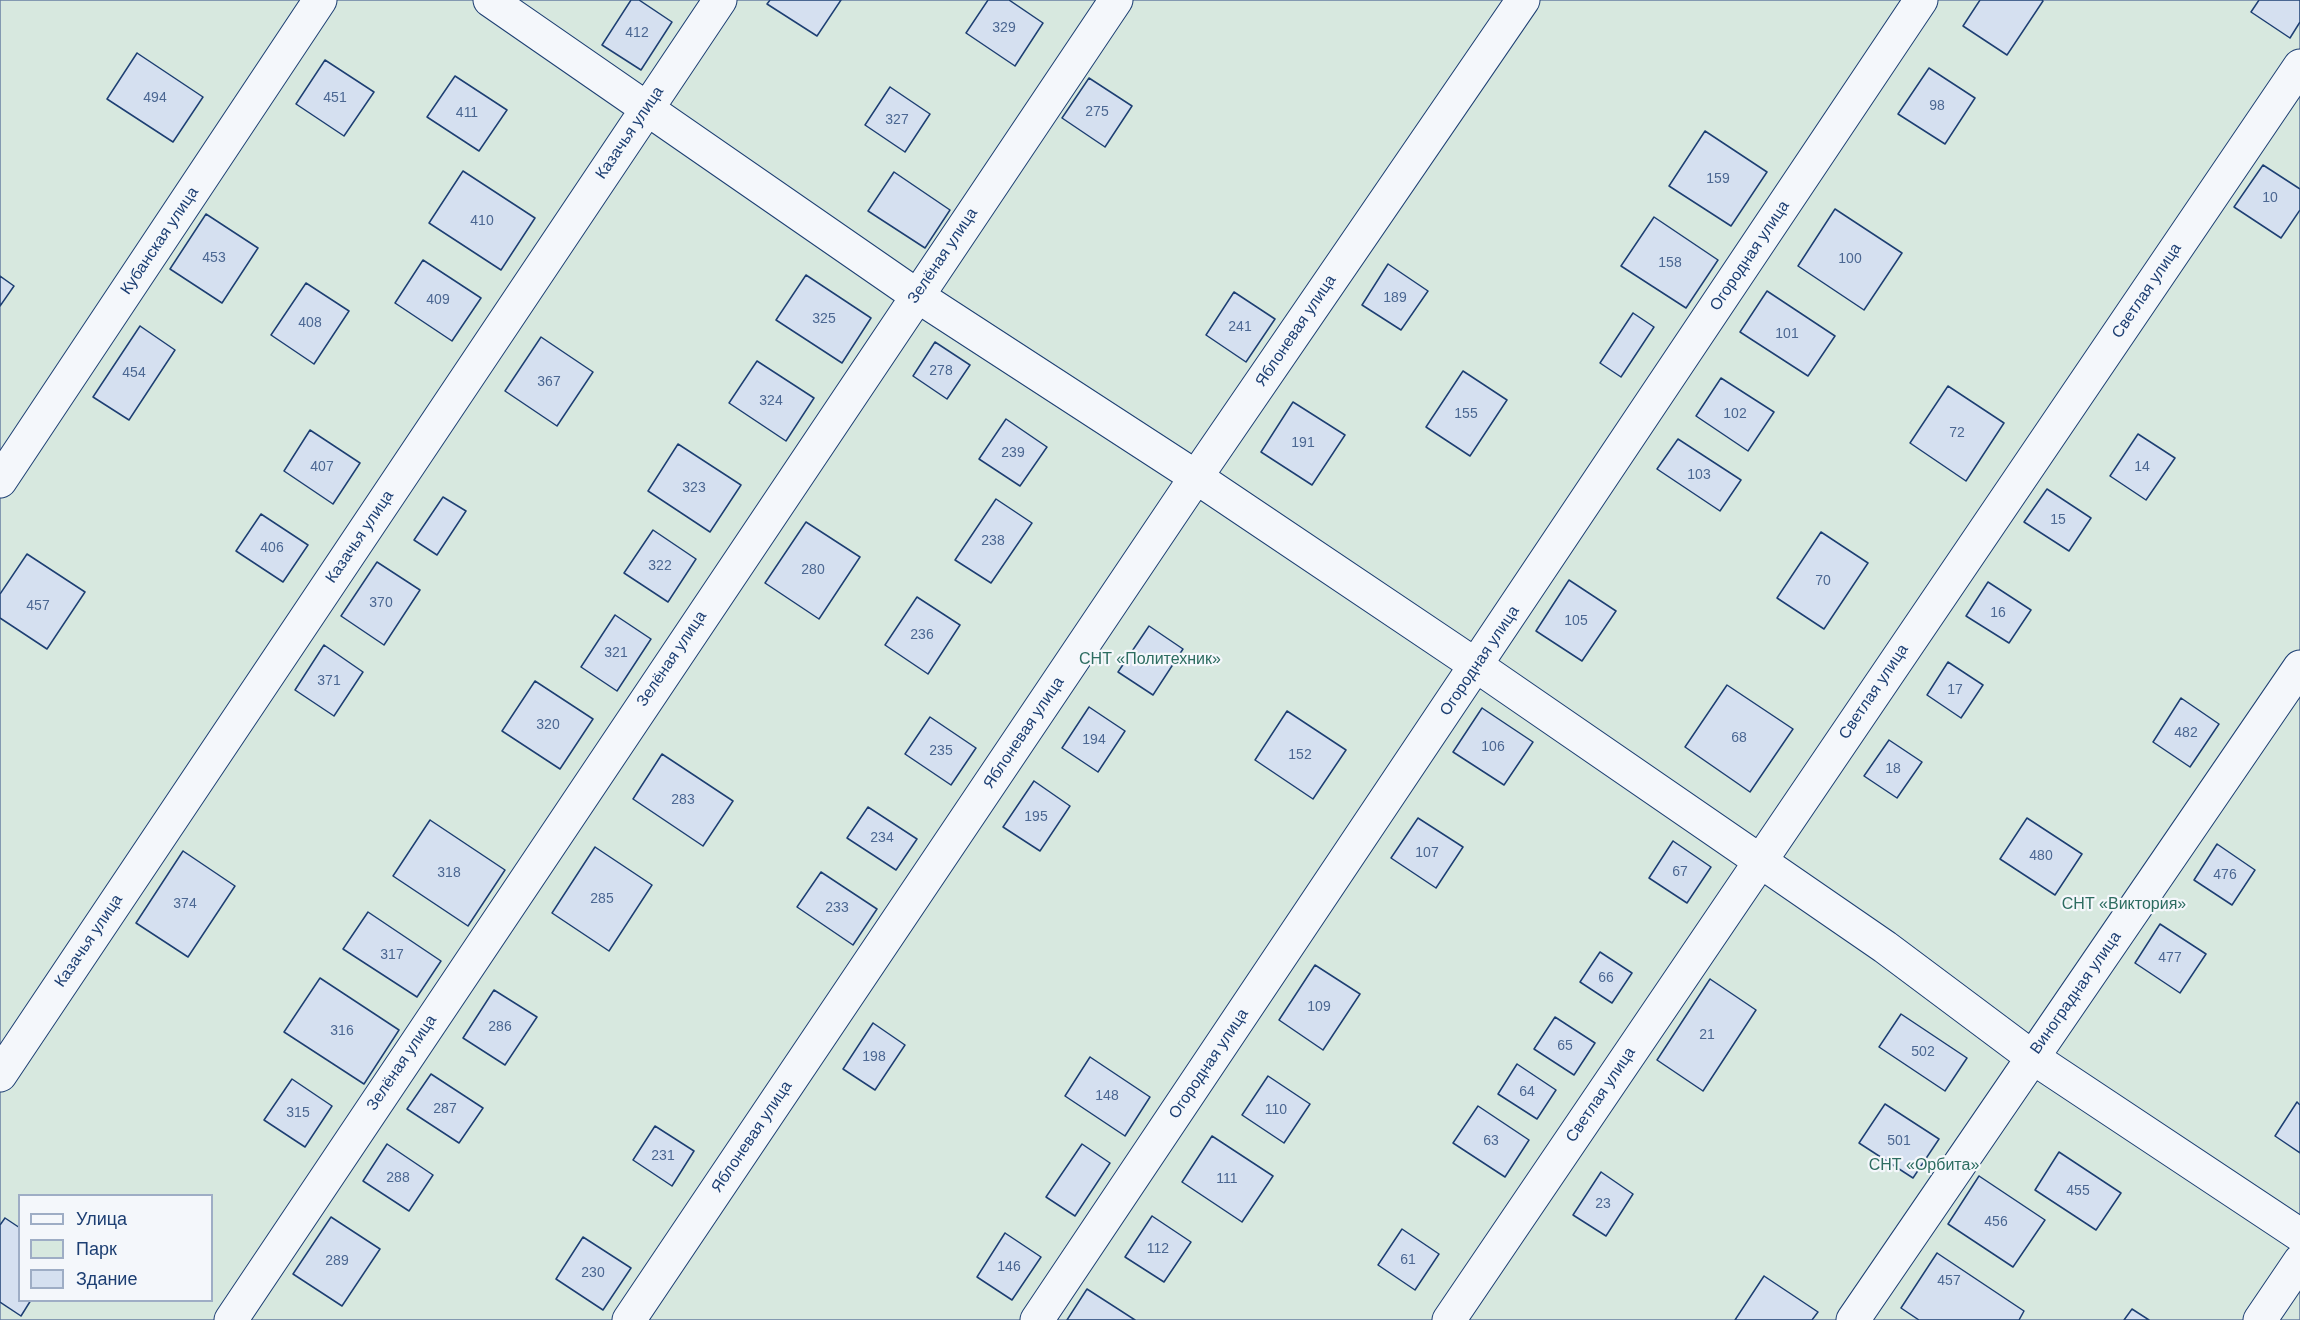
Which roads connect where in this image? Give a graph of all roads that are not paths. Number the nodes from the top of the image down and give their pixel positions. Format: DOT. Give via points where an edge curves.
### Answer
graph roads {
  1 [pos="320,0"];
  2 [pos="490,0"];
  3 [pos="720,0"];
  4 [pos="1116,0"];
  5 [pos="1523,0"];
  6 [pos="1922,0"];
  7 [pos="2300,66"];
  8 [pos="647,109"];
  9 [pos="916,295"];
  10 [pos="1196,477"];
  11 [pos="0,481"];
  12 [pos="1477,666"];
  13 [pos="2300,667"];
  14 [pos="1760,860"];
  15 [pos="2032,1057"];
  16 [pos="0,1075"];
  17 [pos="2300,1235"];
  18 [pos="2300,1261"];
  19 [pos="231,1320"];
  20 [pos="629,1320"];
  21 [pos="1037,1320"];
  22 [pos="1449,1320"];
  23 [pos="1853,1320"];
  24 [pos="2260,1320"];
  1 -- 11 [label="street, Кубанская улица"];
  2 -- 8 [label="street"];
  3 -- 8 [label="street, Казачья улица"];
  4 -- 9 [label="street, Зелёная улица"];
  5 -- 10 [label="street, Яблоневая улица"];
  6 -- 12 [label="street, Огородная улица"];
  7 -- 14 [label="street, Светлая улица"];
  8 -- 9 [label="street"];
  8 -- 16 [label="street, Казачья улица"];
  9 -- 10 [label="street"];
  9 -- 19 [label="street, Зелёная улица"];
  10 -- 12 [label="street"];
  10 -- 20 [label="street, Яблоневая улица"];
  12 -- 14 [label="street"];
  12 -- 21 [label="street, Огородная улица"];
  13 -- 15 [label="street, Виноградная улица"];
  14 -- 15 [label="street"];
  14 -- 22 [label="street, Светлая улица"];
  15 -- 17 [label="street"];
  15 -- 23 [label="street, Виноградная улица"];
  18 -- 24 [label="street"];
}
